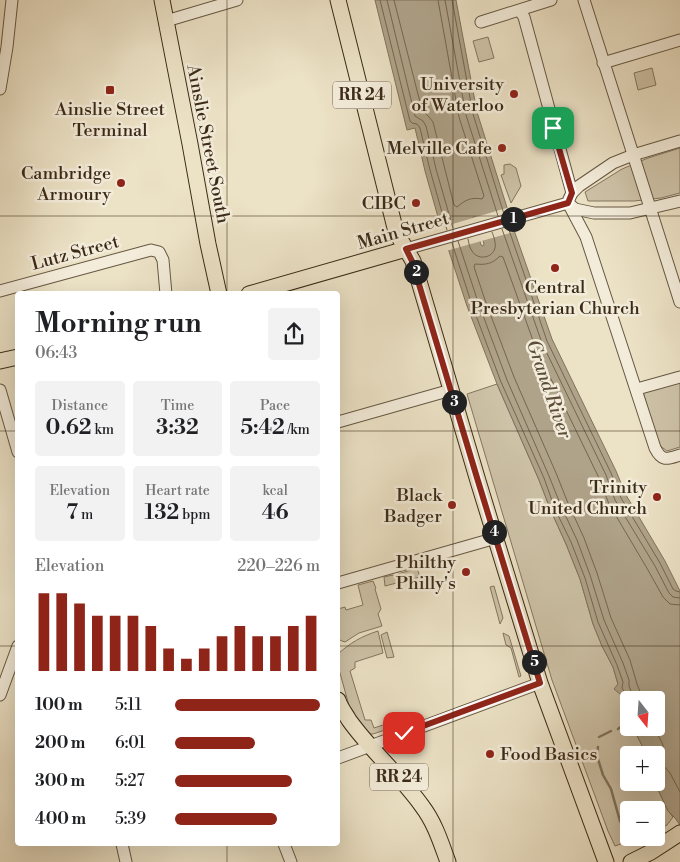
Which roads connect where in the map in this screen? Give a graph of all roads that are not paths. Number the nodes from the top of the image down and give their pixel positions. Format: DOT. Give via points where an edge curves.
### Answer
graph roads {
  1 [pos="12,0"];
  2 [pos="162,0"];
  3 [pos="237,0"];
  4 [pos="338,0"];
  5 [pos="551,0"];
  6 [pos="584,0"];
  7 [pos="520,10"];
  8 [pos="166,21"];
  9 [pos="481,22"];
  10 [pos="680,40"];
  11 [pos="604,62"];
  12 [pos="0,89"];
  13 [pos="680,141"];
  14 [pos="633,155"];
  15 [pos="570,198"];
  16 [pos="680,201"];
  17 [pos="650,209"];
  18 [pos="406,249"];
  19 [pos="0,291"];
  20 [pos="166,291"];
  21 [pos="219,291"];
  22 [pos="259,291"];
  23 [pos="680,302"];
  24 [pos="15,358"];
  25 [pos="0,361"];
  26 [pos="680,377"];
  27 [pos="637,389"];
  28 [pos="0,390"];
  29 [pos="451,390"];
  30 [pos="340,421"];
  31 [pos="15,442"];
  32 [pos="680,455"];
  33 [pos="496,538"];
  34 [pos="340,582"];
  35 [pos="15,654"];
  36 [pos="540,683"];
  37 [pos="0,695"];
  38 [pos="340,706"];
  39 [pos="370,746"];
  40 [pos="340,757"];
  41 [pos="678,835"];
  42 [pos="122,846"];
  43 [pos="285,846"];
  44 [pos="126,862"];
  45 [pos="291,862"];
  46 [pos="448,862"];
  47 [pos="606,862"];
  48 [pos="632,862"];
  1 -- 12 [label="street"];
  2 -- 8 [label="main road, Ainslie Street South"];
  3 -- 8 [label="street"];
  4 -- 18 [label="main road, RR 24" via="396,232"];
  5 -- 7 [label="street"];
  6 -- 11 [label="street"];
  7 -- 9 [label="street"];
  7 -- 15 [label="street"];
  8 -- 21 [label="main road, Ainslie Street South"];
  10 -- 11 [label="street"];
  11 -- 14 [label="street"];
  13 -- 14 [label="street"];
  14 -- 15 [label="street" via="613,163 579,186"];
  14 -- 17 [label="street"];
  15 -- 17 [label="street" via="575,209 594,213 630,213"];
  15 -- 18 [label="street, Main Street" via="517,218"];
  15 -- 27 [label="street"];
  16 -- 17 [label="street"];
  17 -- 23 [label="street"];
  18 -- 22 [label="main road, Main Street"];
  18 -- 29 [label="main road, RR 24"];
  19 -- 20 [label="street, Lutz Street" via="151,250 158,252 163,260"];
  24 -- 25 [label="main road"];
  26 -- 27 [label="street"];
  27 -- 32 [label="street" via="659,455 665,458"];
  28 -- 31 [label="street"];
  29 -- 30 [label="street"];
  29 -- 33 [label="main road, RR 24"];
  33 -- 34 [label="street"];
  33 -- 36 [label="main road, RR 24"];
  35 -- 37 [label="street"];
  36 -- 39 [label="street"];
  36 -- 47 [label="main road, RR 24"];
  38 -- 39 [label="main road, RR 24"];
  39 -- 40 [label="street"];
  39 -- 46 [label="main road, RR 24" via="423,806"];
  41 -- 48 [label="main road"];
  42 -- 44 [label="street"];
  43 -- 45 [label="street"];
}
